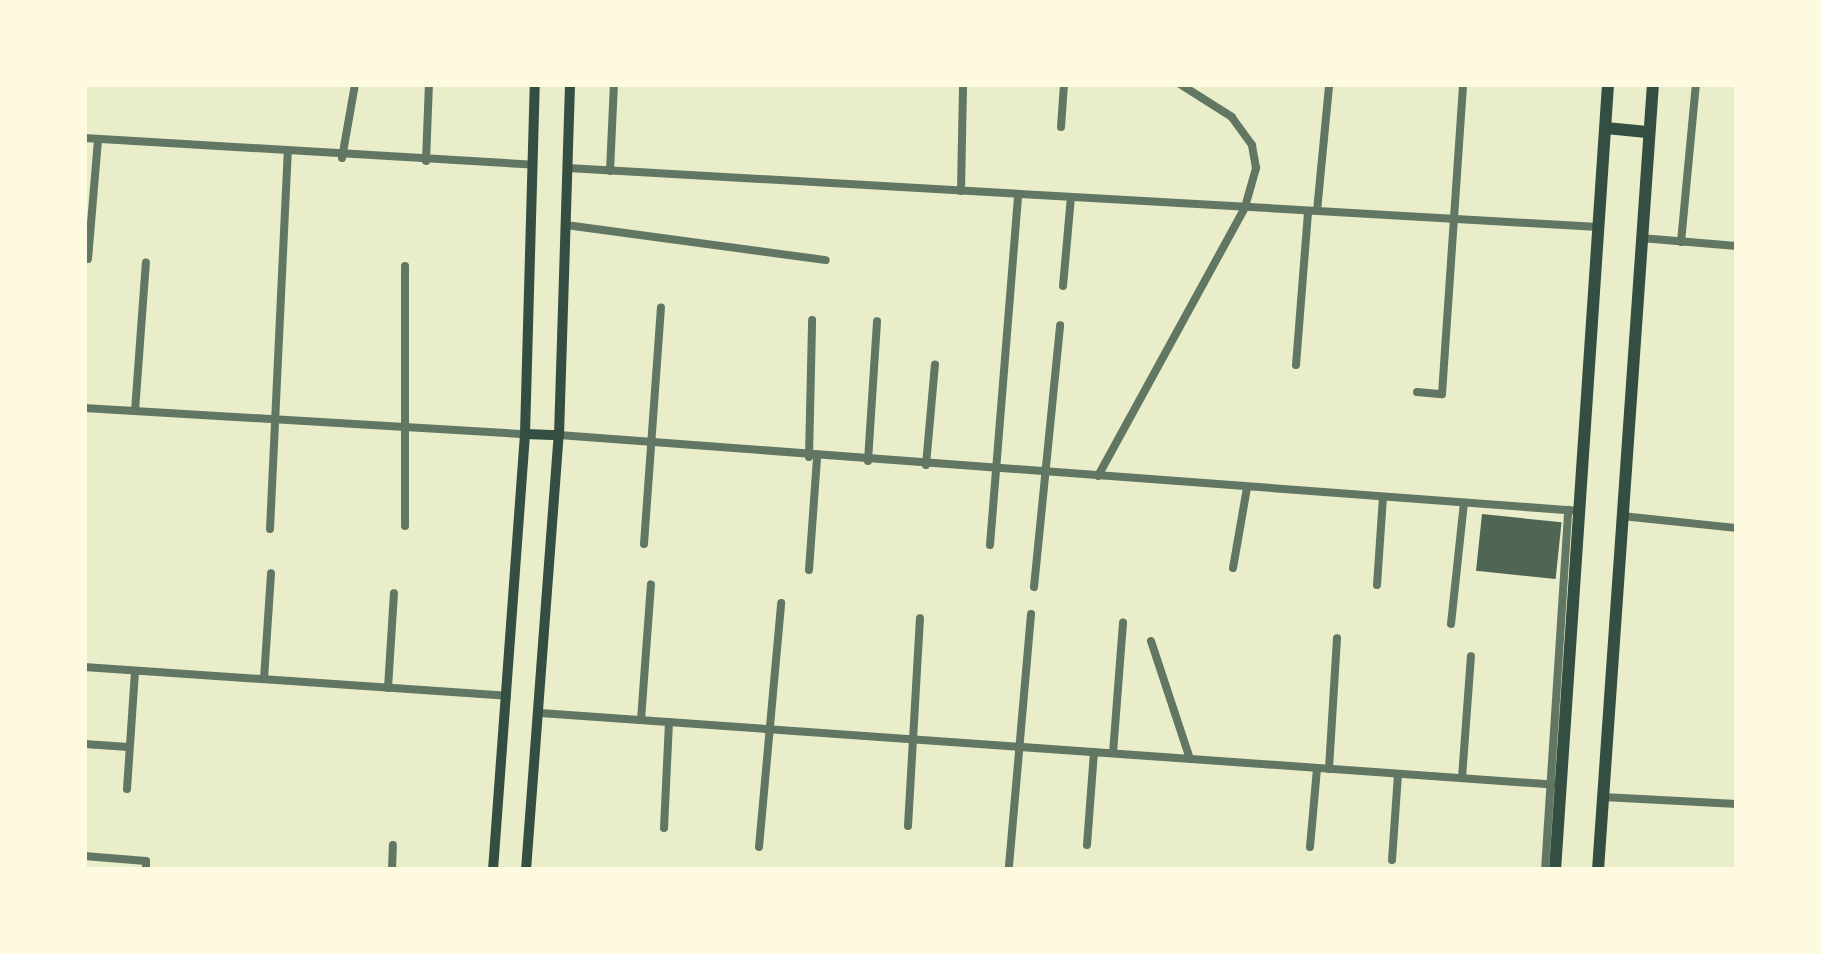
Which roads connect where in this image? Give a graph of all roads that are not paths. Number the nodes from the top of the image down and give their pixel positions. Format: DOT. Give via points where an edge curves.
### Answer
graph roads {
  1 [pos="355,84"];
  2 [pos="429,84"];
  3 [pos="535,84"];
  4 [pos="570,84"];
  5 [pos="614,84"];
  6 [pos="963,84"];
  7 [pos="1064,84"];
  8 [pos="1180,84"];
  9 [pos="1462,84"];
  10 [pos="1608,84"];
  11 [pos="1653,84"];
  12 [pos="1696,84"];
  13 [pos="1329,86"];
  14 [pos="1061,127"];
  15 [pos="1606,128"];
  16 [pos="1647,131"];
  17 [pos="84,138"];
  18 [pos="98,140"];
  19 [pos="288,154"];
  20 [pos="342,158"];
  21 [pos="426,161"];
  22 [pos="532,166"];
  23 [pos="566,168"];
  24 [pos="610,170"];
  25 [pos="961,191"];
  26 [pos="1018,194"];
  27 [pos="1071,197"];
  28 [pos="1245,207"];
  29 [pos="1312,211"];
  30 [pos="1453,219"];
  31 [pos="566,225"];
  32 [pos="1598,227"];
  33 [pos="1640,238"];
  34 [pos="1681,242"];
  35 [pos="1737,246"];
  36 [pos="88,259"];
  37 [pos="826,260"];
  38 [pos="146,262"];
  39 [pos="405,266"];
  40 [pos="1063,286"];
  41 [pos="662,308"];
  42 [pos="812,320"];
  43 [pos="877,321"];
  44 [pos="1060,325"];
  45 [pos="935,364"];
  46 [pos="1296,365"];
  47 [pos="1417,392"];
  48 [pos="84,408"];
  49 [pos="135,411"];
  50 [pos="277,421"];
  51 [pos="400,429"];
  52 [pos="525,434"];
  53 [pos="559,435"];
  54 [pos="651,446"];
  55 [pos="813,458"];
  56 [pos="868,461"];
  57 [pos="926,465"];
  58 [pos="996,470"];
  59 [pos="1043,475"];
  60 [pos="1098,477"];
  61 [pos="1247,488"];
  62 [pos="1383,497"];
  63 [pos="1464,503"];
  64 [pos="1573,511"];
  65 [pos="1622,516"];
  66 [pos="405,526"];
  67 [pos="1737,528"];
  68 [pos="270,529"];
  69 [pos="644,544"];
  70 [pos="990,545"];
  71 [pos="1234,568"];
  72 [pos="809,569"];
  73 [pos="271,573"];
  74 [pos="651,584"];
  75 [pos="1377,585"];
  76 [pos="1034,587"];
  77 [pos="394,593"];
  78 [pos="781,603"];
  79 [pos="1031,614"];
  80 [pos="920,618"];
  81 [pos="1123,622"];
  82 [pos="1451,624"];
  83 [pos="1337,638"];
  84 [pos="1151,641"];
  85 [pos="1472,656"];
  86 [pos="84,668"];
  87 [pos="135,671"];
  88 [pos="264,680"];
  89 [pos="388,688"];
  90 [pos="507,696"];
  91 [pos="540,713"];
  92 [pos="641,720"];
  93 [pos="669,722"];
  94 [pos="770,729"];
  95 [pos="914,740"];
  96 [pos="84,744"];
  97 [pos="129,747"];
  98 [pos="1019,747"];
  99 [pos="1094,752"];
  100 [pos="1113,753"];
  101 [pos="1190,759"];
  102 [pos="1317,768"];
  103 [pos="1329,769"];
  104 [pos="1398,774"];
  105 [pos="1462,778"];
  106 [pos="1555,785"];
  107 [pos="127,789"];
  108 [pos="1604,797"];
  109 [pos="1737,804"];
  110 [pos="908,826"];
  111 [pos="664,828"];
  112 [pos="393,845"];
  113 [pos="1087,845"];
  114 [pos="759,847"];
  115 [pos="1310,848"];
  116 [pos="84,856"];
  117 [pos="1392,860"];
  118 [pos="1009,866"];
  119 [pos="146,870"];
  120 [pos="392,870"];
  121 [pos="493,870"];
  122 [pos="526,870"];
  123 [pos="1545,870"];
  124 [pos="1555,870"];
  125 [pos="1598,870"];
  1 -- 20 [label="street"];
  2 -- 21 [label="street"];
  3 -- 22 [label="main road"];
  4 -- 23 [label="main road"];
  5 -- 24 [label="street"];
  6 -- 25 [label="street"];
  7 -- 14 [label="street"];
  8 -- 28 [label="street" via="1232,117 1252,145 1256,168"];
  9 -- 30 [label="street"];
  10 -- 15 [label="main road"];
  11 -- 16 [label="main road"];
  12 -- 34 [label="street"];
  13 -- 29 [label="street"];
  15 -- 16 [label="main road"];
  15 -- 32 [label="main road"];
  16 -- 33 [label="main road"];
  17 -- 18 [label="street"];
  18 -- 19 [label="street"];
  18 -- 36 [label="street"];
  19 -- 20 [label="street"];
  19 -- 50 [label="street"];
  20 -- 21 [label="street"];
  21 -- 22 [label="street"];
  22 -- 52 [label="main road"];
  23 -- 24 [label="street"];
  23 -- 31 [label="main road"];
  24 -- 25 [label="street"];
  25 -- 26 [label="street"];
  26 -- 27 [label="street"];
  26 -- 58 [label="street"];
  27 -- 28 [label="street"];
  27 -- 40 [label="street"];
  28 -- 29 [label="street"];
  28 -- 60 [label="street"];
  29 -- 30 [label="street"];
  29 -- 46 [label="street"];
  30 -- 32 [label="street"];
  30 -- 47 [label="street" via="1442,394"];
  31 -- 37 [label="street"];
  31 -- 53 [label="main road"];
  32 -- 64 [label="main road"];
  33 -- 34 [label="street"];
  33 -- 65 [label="main road"];
  34 -- 35 [label="street"];
  38 -- 49 [label="street"];
  39 -- 51 [label="street"];
  41 -- 54 [label="street"];
  42 -- 55 [label="street"];
  43 -- 56 [label="street"];
  44 -- 59 [label="street"];
  45 -- 57 [label="street"];
  48 -- 49 [label="street"];
  49 -- 50 [label="street"];
  50 -- 51 [label="street"];
  50 -- 68 [label="street"];
  51 -- 52 [label="street"];
  51 -- 66 [label="street"];
  52 -- 53 [label="main road"];
  52 -- 90 [label="main road"];
  53 -- 54 [label="street"];
  53 -- 91 [label="main road"];
  54 -- 55 [label="street"];
  54 -- 69 [label="street"];
  55 -- 56 [label="street"];
  55 -- 72 [label="street"];
  56 -- 57 [label="street"];
  57 -- 58 [label="street"];
  58 -- 59 [label="street"];
  58 -- 70 [label="street"];
  59 -- 60 [label="street"];
  59 -- 76 [label="street"];
  60 -- 61 [label="street"];
  61 -- 62 [label="street"];
  61 -- 71 [label="street"];
  62 -- 63 [label="street"];
  62 -- 75 [label="street"];
  63 -- 64 [label="street"];
  63 -- 82 [label="street"];
  64 -- 106 [label="main road"];
  65 -- 67 [label="street"];
  65 -- 108 [label="main road"];
  73 -- 88 [label="street"];
  74 -- 92 [label="street"];
  77 -- 89 [label="street"];
  78 -- 94 [label="street"];
  79 -- 98 [label="street"];
  80 -- 95 [label="street"];
  81 -- 100 [label="street"];
  83 -- 103 [label="street"];
  84 -- 101 [label="street"];
  85 -- 105 [label="street"];
  86 -- 87 [label="street"];
  87 -- 88 [label="street"];
  87 -- 97 [label="street"];
  88 -- 89 [label="street"];
  89 -- 90 [label="street"];
  90 -- 121 [label="main road"];
  91 -- 92 [label="street"];
  91 -- 122 [label="main road"];
  92 -- 93 [label="street"];
  93 -- 94 [label="street"];
  93 -- 111 [label="street"];
  94 -- 95 [label="street"];
  94 -- 114 [label="street"];
  95 -- 98 [label="street"];
  95 -- 110 [label="street"];
  96 -- 97 [label="street"];
  97 -- 107 [label="street"];
  98 -- 99 [label="street"];
  98 -- 118 [label="street"];
  99 -- 100 [label="street"];
  99 -- 113 [label="street"];
  100 -- 101 [label="street"];
  101 -- 102 [label="street"];
  102 -- 103 [label="street"];
  102 -- 115 [label="street"];
  103 -- 104 [label="street"];
  104 -- 105 [label="street"];
  104 -- 117 [label="street"];
  105 -- 106 [label="street"];
  106 -- 123 [label="street"];
  106 -- 124 [label="main road"];
  108 -- 109 [label="street"];
  108 -- 125 [label="main road"];
  112 -- 120 [label="street"];
  116 -- 119 [label="street" via="146,861"];
}
